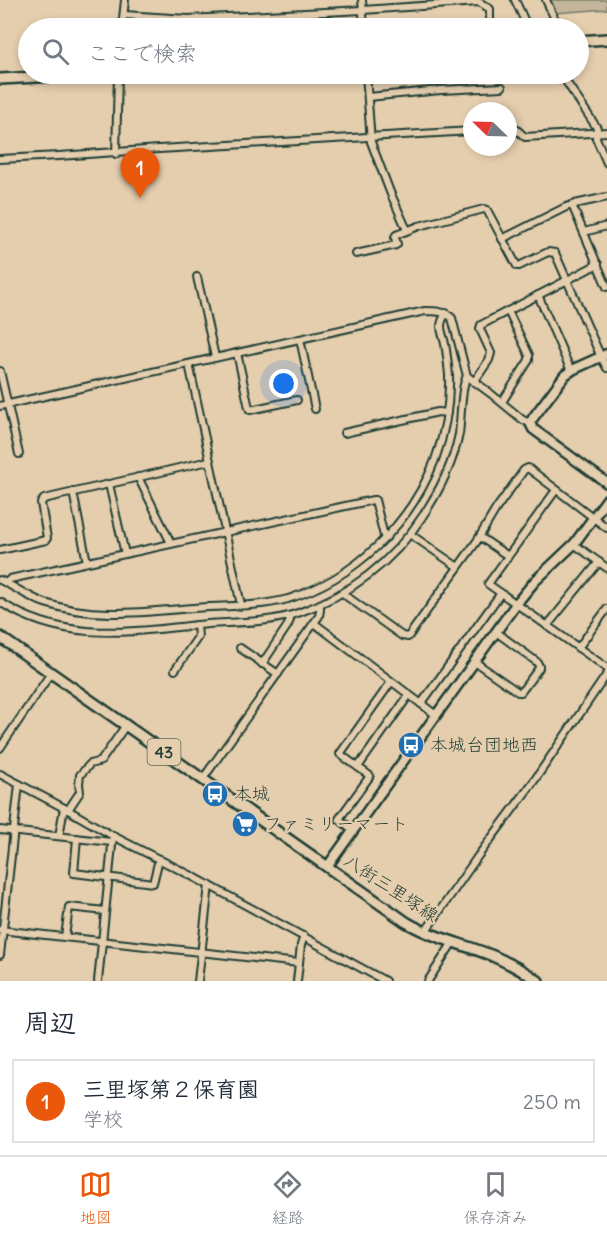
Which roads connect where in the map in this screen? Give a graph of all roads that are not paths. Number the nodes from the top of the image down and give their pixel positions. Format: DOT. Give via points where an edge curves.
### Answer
graph roads {
  1 [pos="125,0"];
  2 [pos="362,0"];
  3 [pos="515,0"];
  4 [pos="546,0"];
  5 [pos="456,2"];
  6 [pos="363,10"];
  7 [pos="124,15"];
  8 [pos="124,18"];
  9 [pos="172,18"];
  10 [pos="207,18"];
  11 [pos="363,18"];
  12 [pos="490,18"];
  13 [pos="523,18"];
  14 [pos="554,18"];
  15 [pos="607,39"];
  16 [pos="589,40"];
  17 [pos="18,78"];
  18 [pos="0,79"];
  19 [pos="118,84"];
  20 [pos="367,84"];
  21 [pos="568,84"];
  22 [pos="502,87"];
  23 [pos="368,97"];
  24 [pos="517,130"];
  25 [pos="463,131"];
  26 [pos="607,132"];
  27 [pos="597,133"];
  28 [pos="370,137"];
  29 [pos="116,154"];
  30 [pos="0,159"];
  31 [pos="607,163"];
  32 [pos="607,197"];
  33 [pos="572,205"];
  34 [pos="607,226"];
  35 [pos="407,230"];
  36 [pos="584,232"];
  37 [pos="502,238"];
  38 [pos="356,254"];
  39 [pos="598,264"];
  40 [pos="197,278"];
  41 [pos="567,279"];
  42 [pos="607,286"];
  43 [pos="538,295"];
  44 [pos="508,311"];
  45 [pos="446,313"];
  46 [pos="300,339"];
  47 [pos="237,353"];
  48 [pos="604,356"];
  49 [pos="215,357"];
  50 [pos="189,364"];
  51 [pos="607,368"];
  52 [pos="0,371"];
  53 [pos="571,371"];
  54 [pos="467,376"];
  55 [pos="474,382"];
  56 [pos="297,400"];
  57 [pos="501,402"];
  58 [pos="8,404"];
  59 [pos="0,406"];
  60 [pos="315,410"];
  61 [pos="447,413"];
  62 [pos="530,423"];
  63 [pos="344,433"];
  64 [pos="19,454"];
  65 [pos="210,462"];
  66 [pos="138,477"];
  67 [pos="607,483"];
  68 [pos="109,484"];
  69 [pos="556,490"];
  70 [pos="72,492"];
  71 [pos="607,499"];
  72 [pos="593,517"];
  73 [pos="607,528"];
  74 [pos="226,532"];
  75 [pos="410,534"];
  76 [pos="480,537"];
  77 [pos="386,538"];
  78 [pos="171,543"];
  79 [pos="574,544"];
  80 [pos="0,550"];
  81 [pos="125,554"];
  82 [pos="508,556"];
  83 [pos="87,562"];
  84 [pos="599,562"];
  85 [pos="458,567"];
  86 [pos="607,568"];
  87 [pos="3,582"];
  88 [pos="344,593"];
  89 [pos="501,593"];
  90 [pos="0,602"];
  91 [pos="320,604"];
  92 [pos="516,604"];
  93 [pos="241,605"];
  94 [pos="607,609"];
  95 [pos="289,616"];
  96 [pos="314,623"];
  97 [pos="197,625"];
  98 [pos="547,626"];
  99 [pos="496,632"];
  100 [pos="0,637"];
  101 [pos="240,648"];
  102 [pos="578,648"];
  103 [pos="475,662"];
  104 [pos="262,664"];
  105 [pos="607,668"];
  106 [pos="175,670"];
  107 [pos="51,673"];
  108 [pos="278,674"];
  109 [pos="607,674"];
  110 [pos="392,682"];
  111 [pos="409,695"];
  112 [pos="421,704"];
  113 [pos="436,715"];
  114 [pos="126,725"];
  115 [pos="0,732"];
  116 [pos="10,733"];
  117 [pos="0,748"];
  118 [pos="357,766"];
  119 [pos="0,774"];
  120 [pos="202,780"];
  121 [pos="19,784"];
  122 [pos="66,809"];
  123 [pos="0,830"];
  124 [pos="353,830"];
  125 [pos="13,832"];
  126 [pos="59,836"];
  127 [pos="77,838"];
  128 [pos="113,839"];
  129 [pos="159,859"];
  130 [pos="327,867"];
  131 [pos="108,879"];
  132 [pos="209,885"];
  133 [pos="105,910"];
  134 [pos="1,930"];
  135 [pos="425,932"];
  136 [pos="304,936"];
  137 [pos="65,937"];
  138 [pos="102,941"];
  139 [pos="453,942"];
  140 [pos="201,952"];
  141 [pos="0,956"];
  142 [pos="299,963"];
  143 [pos="98,981"];
  144 [pos="198,981"];
  145 [pos="297,981"];
  146 [pos="385,981"];
  147 [pos="428,981"];
  148 [pos="538,981"];
  1 -- 7 [label="street"];
  2 -- 6 [label="street"];
  3 -- 13 [label="street"];
  4 -- 14 [label="street"];
  5 -- 6 [label="street"];
  5 -- 12 [label="street" via="479,2 490,9"];
  6 -- 10 [label="street"];
  6 -- 11 [label="street"];
  7 -- 8 [label="street"];
  7 -- 9 [label="street"];
  15 -- 16 [label="main road"];
  17 -- 18 [label="main road"];
  19 -- 29 [label="street"];
  20 -- 23 [label="street"];
  21 -- 27 [label="street"];
  22 -- 23 [label="street"];
  23 -- 28 [label="street"];
  24 -- 27 [label="street" via="525,136"];
  25 -- 28 [label="street"];
  26 -- 27 [label="street"];
  27 -- 31 [label="street"];
  28 -- 29 [label="street"];
  28 -- 35 [label="street"];
  29 -- 30 [label="street"];
  32 -- 33 [label="street"];
  33 -- 36 [label="street"];
  33 -- 37 [label="street"];
  34 -- 36 [label="street"];
  35 -- 37 [label="street" via="484,209"];
  35 -- 38 [label="street" via="395,236 396,245"];
  36 -- 39 [label="street"];
  37 -- 41 [label="street" via="519,266 548,252 555,253"];
  39 -- 41 [label="street"];
  39 -- 42 [label="street"];
  40 -- 49 [label="street"];
  41 -- 43 [label="street"];
  41 -- 48 [label="street"];
  43 -- 44 [label="street"];
  43 -- 53 [label="street"];
  44 -- 55 [label="street" via="480,326 491,353"];
  44 -- 57 [label="street" via="530,360"];
  45 -- 46 [label="street" via="424,311"];
  45 -- 54 [label="street" via="453,320"];
  45 -- 61 [label="street" via="441,327 448,375"];
  46 -- 47 [label="street"];
  46 -- 60 [label="street"];
  47 -- 49 [label="street"];
  47 -- 56 [label="street" via="250,411"];
  48 -- 51 [label="street"];
  48 -- 53 [label="street"];
  49 -- 50 [label="street"];
  50 -- 58 [label="street"];
  50 -- 65 [label="street"];
  52 -- 58 [label="street"];
  53 -- 62 [label="street"];
  54 -- 55 [label="street"];
  54 -- 75 [label="street" via="449,466 437,493"];
  55 -- 57 [label="street"];
  57 -- 62 [label="street"];
  58 -- 59 [label="street"];
  58 -- 64 [label="street"];
  61 -- 63 [label="street"];
  61 -- 77 [label="street" via="441,444 428,476 408,512"];
  62 -- 67 [label="street"];
  65 -- 66 [label="street"];
  65 -- 74 [label="street"];
  66 -- 68 [label="street"];
  66 -- 78 [label="street"];
  68 -- 70 [label="street"];
  68 -- 81 [label="street"];
  69 -- 72 [label="street"];
  69 -- 76 [label="street" via="530,469 524,470"];
  69 -- 82 [label="street"];
  70 -- 80 [label="street" via="42,501 46,540"];
  70 -- 83 [label="street"];
  71 -- 72 [label="street"];
  72 -- 73 [label="street"];
  72 -- 79 [label="street"];
  74 -- 77 [label="street" via="375,500"];
  74 -- 78 [label="street"];
  74 -- 93 [label="street"];
  75 -- 85 [label="street"];
  75 -- 88 [label="street" via="378,568"];
  76 -- 82 [label="street"];
  76 -- 85 [label="street"];
  77 -- 93 [label="street" via="352,567 321,585 287,599"];
  78 -- 81 [label="street"];
  79 -- 84 [label="street"];
  79 -- 92 [label="street"];
  81 -- 83 [label="street"];
  82 -- 89 [label="street" via="488,584"];
  83 -- 87 [label="street"];
  84 -- 86 [label="street"];
  84 -- 98 [label="street"];
  85 -- 88 [label="street" via="408,637"];
  87 -- 93 [label="street" via="45,603 110,614"];
  88 -- 91 [label="street"];
  89 -- 92 [label="street"];
  89 -- 112 [label="street"];
  90 -- 97 [label="street" via="35,621 82,631 115,633"];
  91 -- 95 [label="street"];
  91 -- 96 [label="street" via="320,614"];
  92 -- 98 [label="street"];
  92 -- 99 [label="street"];
  94 -- 102 [label="street"];
  95 -- 97 [label="street"];
  95 -- 104 [label="street" via="288,624"];
  96 -- 108 [label="street"];
  96 -- 110 [label="street"];
  97 -- 106 [label="street" via="198,637"];
  98 -- 102 [label="street"];
  99 -- 103 [label="street"];
  99 -- 103 [label="street" via="537,662 539,668 518,692"];
  100 -- 107 [label="main road, 八街三里塚線 / 43"];
  101 -- 104 [label="street"];
  102 -- 105 [label="street"];
  103 -- 113 [label="street"];
  104 -- 108 [label="street"];
  107 -- 114 [label="main road, 八街三里塚線 / 43"];
  107 -- 116 [label="street"];
  108 -- 120 [label="street"];
  109 -- 135 [label="street"];
  110 -- 111 [label="street"];
  110 -- 118 [label="street" via="340,754"];
  111 -- 112 [label="street"];
  111 -- 118 [label="street"];
  112 -- 113 [label="street"];
  113 -- 124 [label="street"];
  114 -- 120 [label="main road, 八街三里塚線 / 43"];
  114 -- 122 [label="street" via="101,761 90,764 80,776 80,792"];
  115 -- 116 [label="street"];
  116 -- 117 [label="street"];
  118 -- 124 [label="street" via="370,776 339,819"];
  119 -- 121 [label="street"];
  120 -- 130 [label="main road, 八街三里塚線 / 43"];
  121 -- 122 [label="street"];
  121 -- 125 [label="street"];
  122 -- 126 [label="street"];
  122 -- 128 [label="street"];
  123 -- 125 [label="street"];
  124 -- 130 [label="street"];
  125 -- 126 [label="street"];
  125 -- 134 [label="street"];
  126 -- 127 [label="street"];
  127 -- 128 [label="street"];
  127 -- 131 [label="street" via="74,873"];
  128 -- 129 [label="street"];
  128 -- 131 [label="street"];
  129 -- 131 [label="street" via="153,883"];
  129 -- 132 [label="street"];
  130 -- 135 [label="main road, 八街三里塚線 / 43"];
  131 -- 133 [label="street"];
  132 -- 136 [label="street"];
  132 -- 140 [label="street"];
  133 -- 137 [label="street" via="69,907"];
  133 -- 138 [label="street"];
  134 -- 137 [label="street"];
  134 -- 141 [label="street"];
  135 -- 139 [label="main road, 八街三里塚線 / 43"];
  136 -- 142 [label="street"];
  136 -- 146 [label="street"];
  137 -- 138 [label="street"];
  138 -- 140 [label="street"];
  138 -- 143 [label="street"];
  139 -- 147 [label="street"];
  139 -- 148 [label="main road, 八街三里塚線 / 43" via="503,961"];
  140 -- 142 [label="street"];
  140 -- 144 [label="street"];
  142 -- 145 [label="street"];
}
